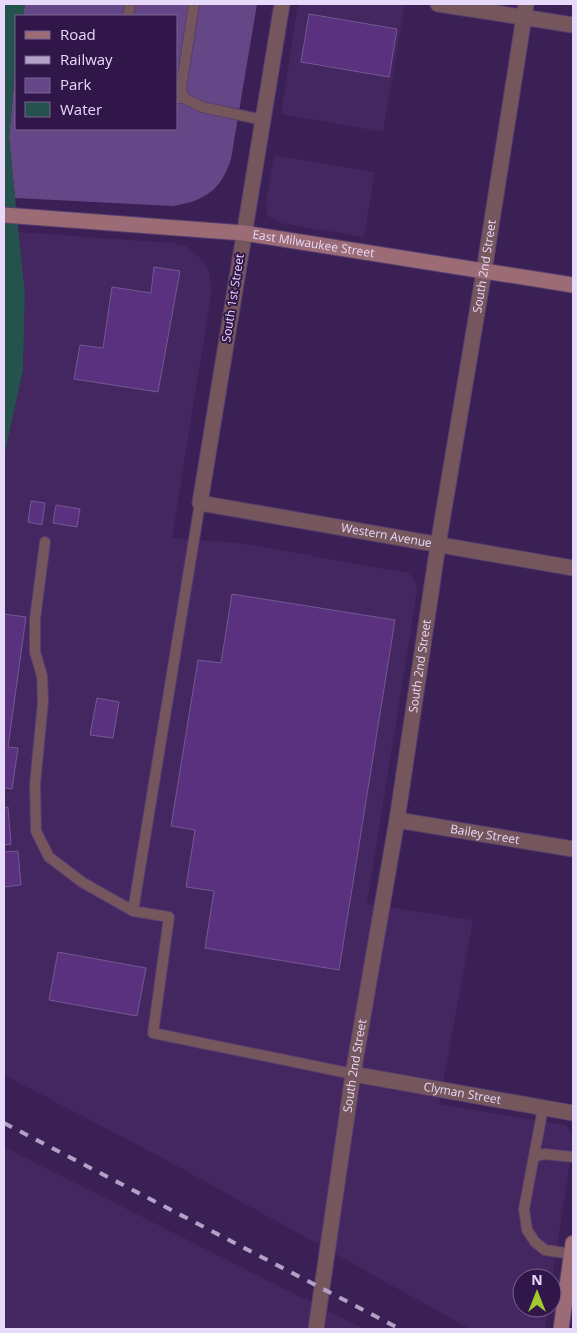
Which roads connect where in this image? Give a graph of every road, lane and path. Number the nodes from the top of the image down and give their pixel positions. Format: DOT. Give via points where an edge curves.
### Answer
graph roads {
  1 [pos="194,4"];
  2 [pos="282,4"];
  3 [pos="438,4"];
  4 [pos="524,10"];
  5 [pos="573,25"];
  6 [pos="180,98"];
  7 [pos="263,120"];
  8 [pos="4,216"];
  9 [pos="244,233"];
  10 [pos="484,271"];
  11 [pos="573,285"];
  12 [pos="200,503"];
  13 [pos="45,542"];
  14 [pos="438,545"];
  15 [pos="573,568"];
  16 [pos="397,820"];
  17 [pos="573,849"];
  18 [pos="133,911"];
  19 [pos="353,1074"];
  20 [pos="543,1108"];
  21 [pos="573,1113"];
  22 [pos="534,1157"];
  23 [pos="573,1157"];
  24 [pos="572,1249"];
  25 [pos="316,1329"];
  26 [pos="561,1329"];
  1 -- 6 [label="lane"];
  2 -- 7 [label="street, South 1st Street"];
  3 -- 4 [label="street"];
  4 -- 5 [label="street"];
  4 -- 10 [label="street, South 2nd Street"];
  6 -- 7 [label="lane" via="202,107"];
  7 -- 9 [label="street, South 1st Street"];
  8 -- 9 [label="street, East Milwaukee Street"];
  9 -- 10 [label="street, East Milwaukee Street"];
  9 -- 12 [label="street, South 1st Street"];
  10 -- 11 [label="street, East Milwaukee Street"];
  10 -- 14 [label="street, South 2nd Street"];
  12 -- 14 [label="street, Western Avenue"];
  12 -- 18 [label="lane"];
  13 -- 18 [label="lane" via="35,619 35,652 42,676 43,702 35,784 36,831 49,857 82,882"];
  14 -- 15 [label="street, Western Avenue"];
  14 -- 16 [label="street, South 2nd Street"];
  16 -- 17 [label="street, Bailey Street"];
  16 -- 19 [label="street, South 2nd Street"];
  18 -- 19 [label="lane" via="169,917 152,1033"];
  19 -- 20 [label="street, Clyman Street"];
  19 -- 25 [label="street, South 2nd Street"];
  20 -- 21 [label="street, Clyman Street"];
  20 -- 22 [label="lane"];
  22 -- 23 [label="lane" via="544,1154"];
  22 -- 24 [label="lane" via="524,1210 527,1230 545,1250"];
  24 -- 26 [label="street"];
}
